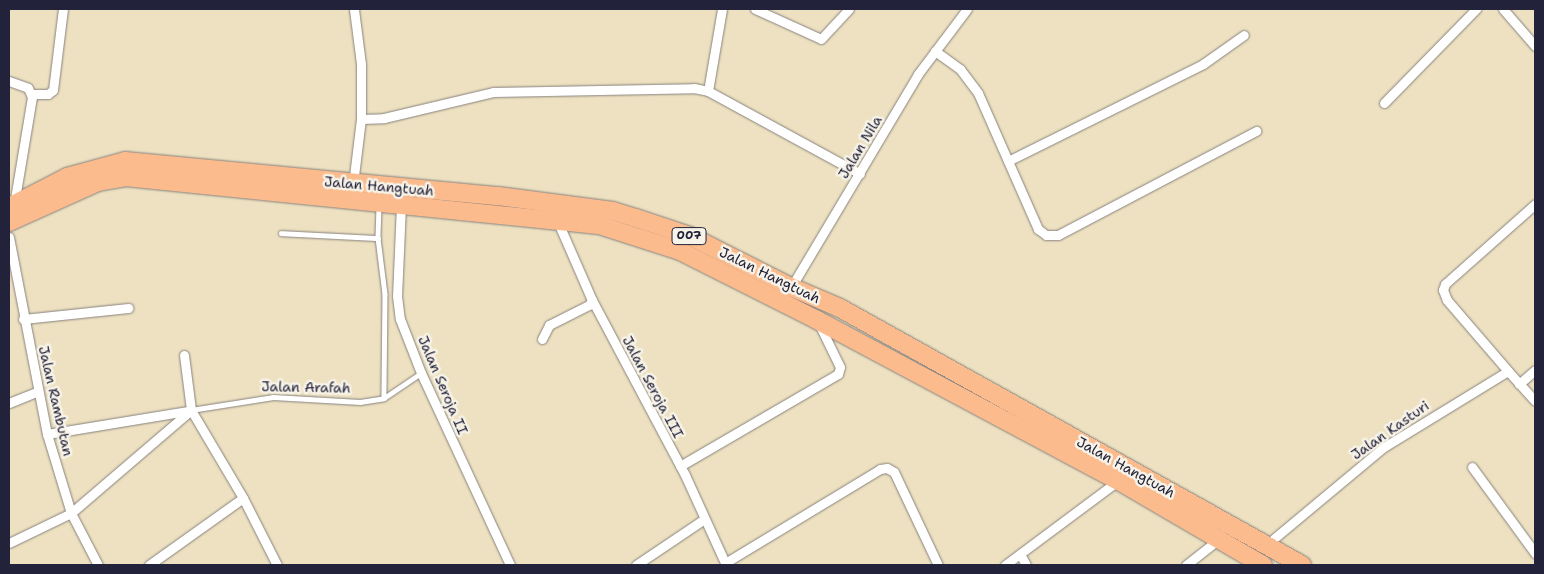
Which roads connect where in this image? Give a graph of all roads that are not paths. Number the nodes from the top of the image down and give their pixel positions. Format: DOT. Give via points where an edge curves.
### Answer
graph roads {
  1 [pos="64,9"];
  2 [pos="354,9"];
  3 [pos="722,9"];
  4 [pos="755,9"];
  5 [pos="849,9"];
  6 [pos="967,9"];
  7 [pos="1476,9"];
  8 [pos="1503,9"];
  9 [pos="1244,35"];
  10 [pos="1535,46"];
  11 [pos="935,50"];
  12 [pos="9,81"];
  13 [pos="708,90"];
  14 [pos="32,94"];
  15 [pos="1384,103"];
  16 [pos="360,119"];
  17 [pos="1256,131"];
  18 [pos="1008,161"];
  19 [pos="860,174"];
  20 [pos="353,184"];
  21 [pos="498,196"];
  22 [pos="379,203"];
  23 [pos="1535,204"];
  24 [pos="401,205"];
  25 [pos="11,206"];
  26 [pos="495,214"];
  27 [pos="557,220"];
  28 [pos="9,222"];
  29 [pos="281,233"];
  30 [pos="9,237"];
  31 [pos="378,238"];
  32 [pos="787,295"];
  33 [pos="592,300"];
  34 [pos="128,308"];
  35 [pos="23,319"];
  36 [pos="818,320"];
  37 [pos="542,339"];
  38 [pos="184,355"];
  39 [pos="1535,370"];
  40 [pos="1508,372"];
  41 [pos="421,373"];
  42 [pos="1519,384"];
  43 [pos="38,391"];
  44 [pos="384,398"];
  45 [pos="1535,401"];
  46 [pos="9,403"];
  47 [pos="191,410"];
  48 [pos="47,434"];
  49 [pos="680,466"];
  50 [pos="1472,467"];
  51 [pos="1122,474"];
  52 [pos="243,498"];
  53 [pos="71,513"];
  54 [pos="703,520"];
  55 [pos="1219,539"];
  56 [pos="9,542"];
  57 [pos="1265,546"];
  58 [pos="1535,553"];
  59 [pos="1020,554"];
  60 [pos="725,564"];
  61 [pos="98,565"];
  62 [pos="149,565"];
  63 [pos="277,565"];
  64 [pos="510,565"];
  65 [pos="636,565"];
  66 [pos="938,565"];
  67 [pos="1005,565"];
  68 [pos="1026,565"];
  69 [pos="1186,565"];
  70 [pos="1263,565"];
  71 [pos="1302,565"];
  1 -- 14 [label="street" via="52,90 48,94"];
  2 -- 16 [label="street" via="361,64"];
  3 -- 13 [label="street"];
  4 -- 5 [label="street" via="821,39"];
  6 -- 11 [label="street, Jalan Nila"];
  7 -- 15 [label="street"];
  8 -- 10 [label="street"];
  9 -- 18 [label="street" via="1203,64"];
  11 -- 18 [label="street" via="960,69 978,93"];
  11 -- 19 [label="street, Jalan Nila"];
  12 -- 14 [label="street" via="28,88"];
  13 -- 16 [label="street" via="493,92 384,118"];
  13 -- 19 [label="street"];
  14 -- 25 [label="street"];
  16 -- 20 [label="street"];
  17 -- 18 [label="street" via="1058,235 1046,235 1038,229"];
  19 -- 32 [label="street, Jalan Nila"];
  20 -- 21 [label="highway, Jalan Hangtuah / 007"];
  20 -- 25 [label="highway, Jalan Hangtuah / 007" via="125,161 68,177"];
  21 -- 26 [label="highway"];
  21 -- 32 [label="highway, Jalan Hangtuah / 007" via="613,211 690,236"];
  22 -- 24 [label="highway, Jalan Hangtuah / 007"];
  22 -- 28 [label="highway, Jalan Hangtuah / 007" via="125,177 98,182"];
  22 -- 31 [label="lane"];
  23 -- 40 [label="street" via="1445,284 1443,290 1447,300"];
  24 -- 26 [label="highway, Jalan Hangtuah / 007"];
  24 -- 41 [label="street, Jalan Seroja II" via="400,318"];
  26 -- 27 [label="highway, Jalan Hangtuah / 007"];
  27 -- 32 [label="highway, Jalan Hangtuah / 007" via="599,225 680,251"];
  27 -- 33 [label="street, Jalan Seroja III"];
  29 -- 31 [label="lane"];
  30 -- 35 [label="street, Jalan Rambutan"];
  31 -- 44 [label="lane" via="384,294"];
  32 -- 36 [label="highway, Jalan Hangtuah / 007"];
  32 -- 51 [label="highway, Jalan Hangtuah / 007" via="840,308"];
  33 -- 37 [label="street" via="549,325"];
  33 -- 49 [label="street, Jalan Seroja III"];
  34 -- 35 [label="street"];
  35 -- 43 [label="street, Jalan Rambutan"];
  36 -- 49 [label="street" via="840,367 838,374"];
  36 -- 51 [label="highway, Jalan Hangtuah / 007"];
  38 -- 47 [label="street"];
  39 -- 42 [label="street"];
  40 -- 42 [label="street"];
  40 -- 57 [label="street, Jalan Kasturi" via="1384,447"];
  41 -- 44 [label="lane, Jalan Arafah"];
  41 -- 64 [label="street, Jalan Seroja II"];
  42 -- 45 [label="street"];
  43 -- 46 [label="street"];
  43 -- 48 [label="street, Jalan Rambutan"];
  44 -- 47 [label="lane, Jalan Arafah" via="360,402 273,397"];
  47 -- 48 [label="street"];
  47 -- 52 [label="street"];
  47 -- 53 [label="street"];
  48 -- 53 [label="street, Jalan Rambutan"];
  49 -- 54 [label="street, Jalan Seroja III"];
  50 -- 58 [label="street"];
  51 -- 55 [label="highway, Jalan Hangtuah / 007"];
  51 -- 57 [label="highway, Jalan Hangtuah / 007"];
  51 -- 59 [label="street"];
  52 -- 62 [label="street"];
  52 -- 63 [label="street"];
  53 -- 56 [label="street"];
  53 -- 61 [label="street, Jalan Rambutan"];
  54 -- 60 [label="street, Jalan Seroja III"];
  54 -- 65 [label="street"];
  55 -- 69 [label="street"];
  55 -- 70 [label="highway, Jalan Hangtuah / 007"];
  57 -- 71 [label="highway, Jalan Hangtuah / 007"];
  59 -- 67 [label="street"];
  59 -- 68 [label="street"];
  60 -- 66 [label="street" via="880,469 887,468 894,472"];
}
